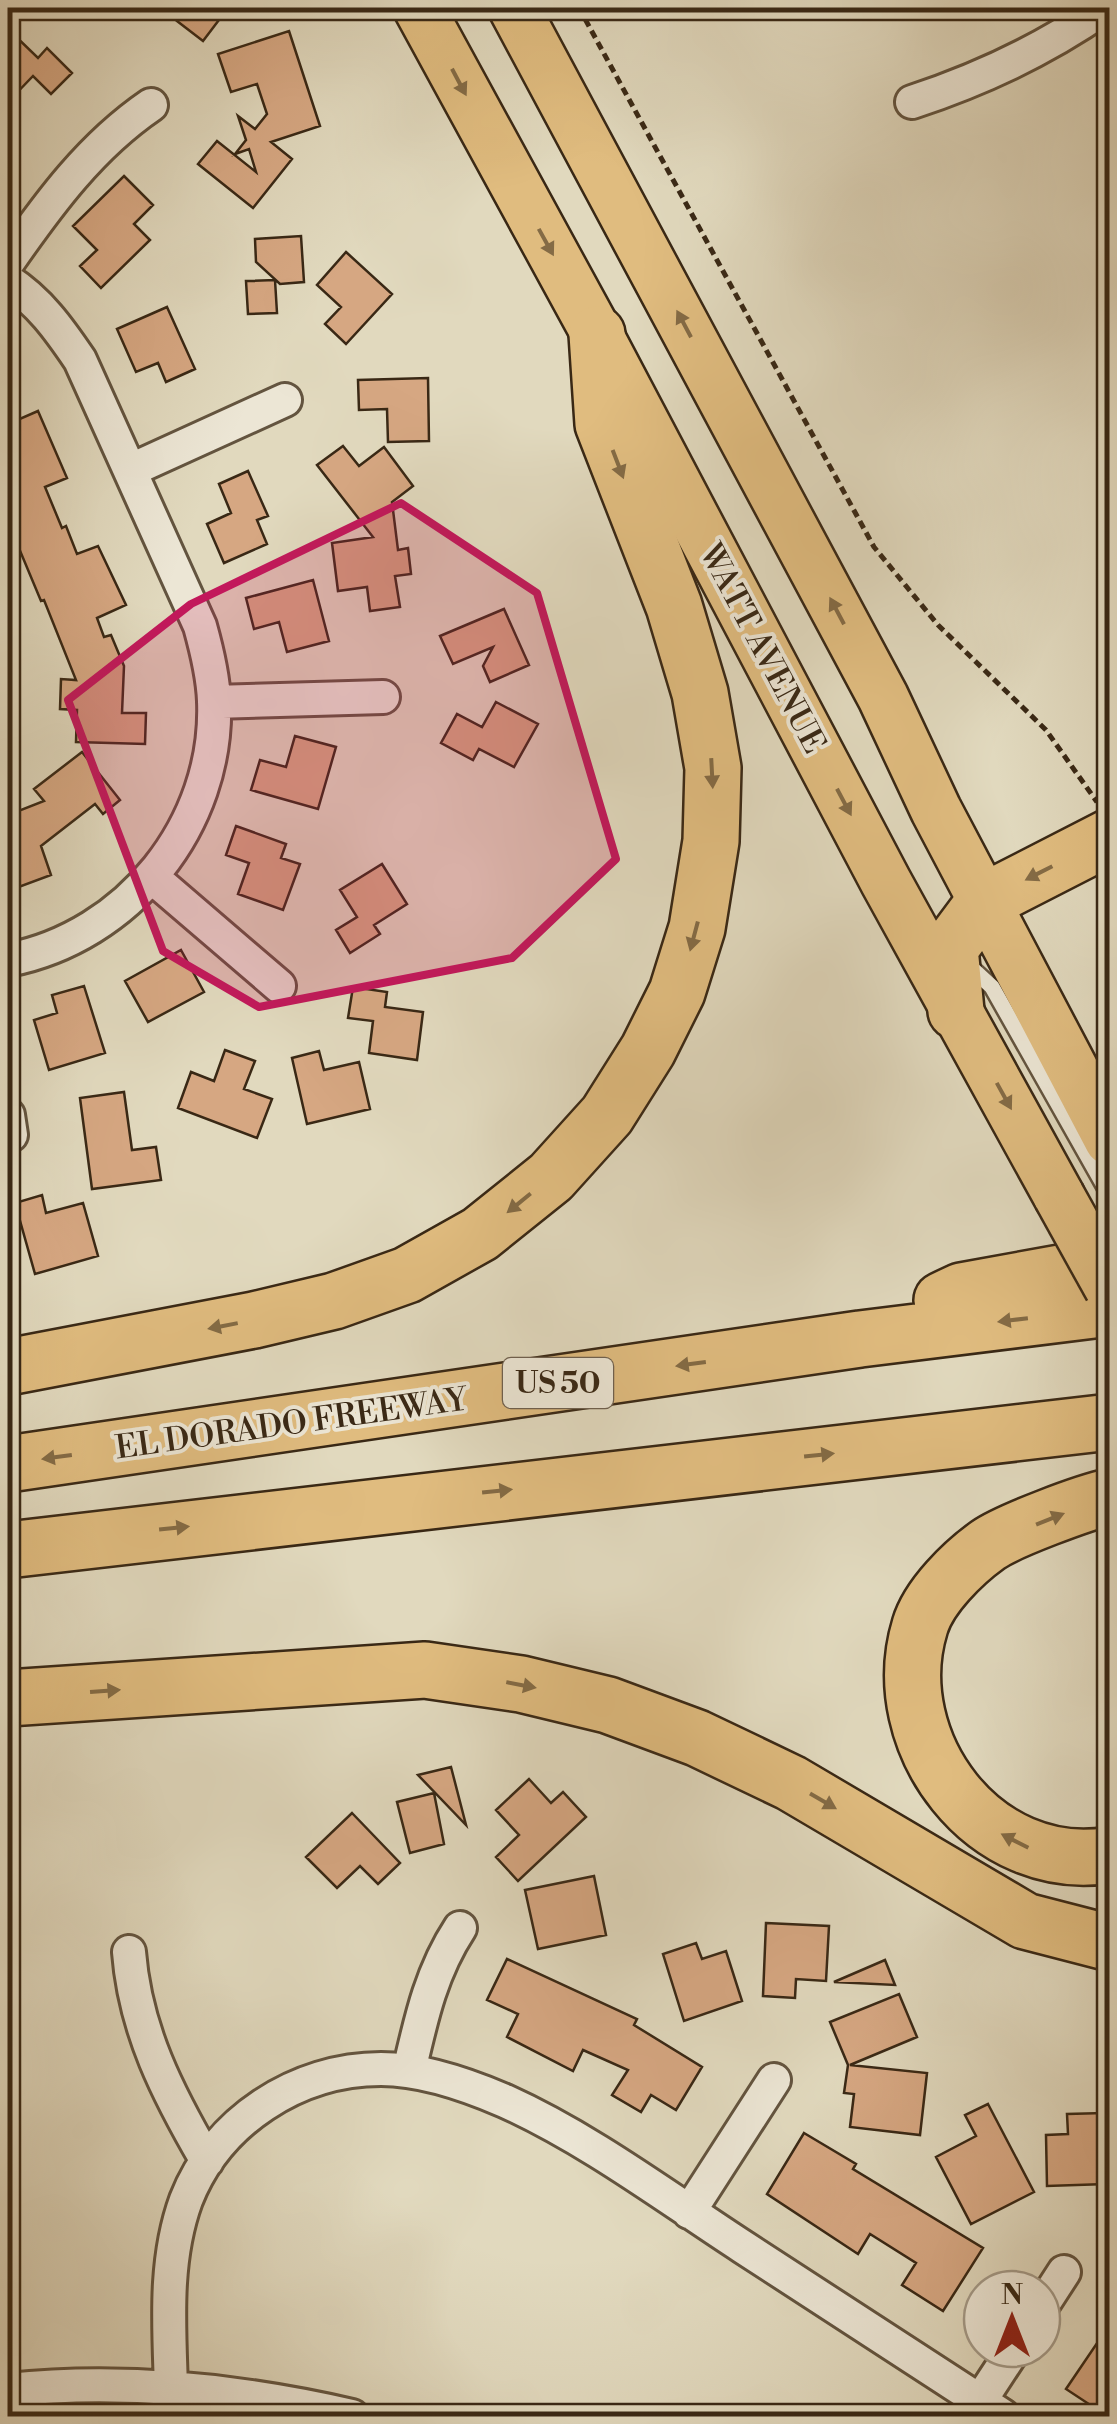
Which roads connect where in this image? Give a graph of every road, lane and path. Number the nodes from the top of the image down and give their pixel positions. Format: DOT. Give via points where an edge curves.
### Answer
graph roads {
  1 [pos="419,8"];
  2 [pos="514,8"];
  3 [pos="579,8"];
  4 [pos="1104,8"];
  5 [pos="912,102"];
  6 [pos="152,105"];
  7 [pos="8,262"];
  8 [pos="8,280"];
  9 [pos="597,334"];
  10 [pos="286,400"];
  11 [pos="130,470"];
  12 [pos="383,698"];
  13 [pos="214,702"];
  14 [pos="1101,829"];
  15 [pos="152,877"];
  16 [pos="886,882"];
  17 [pos="979,943"];
  18 [pos="8,960"];
  19 [pos="279,986"];
  20 [pos="974,999"];
  21 [pos="1110,1140"];
  22 [pos="1092,1194"];
  23 [pos="1110,1264"];
  24 [pos="1110,1288"];
  25 [pos="1110,1308"];
  26 [pos="860,1339"];
  27 [pos="8,1367"];
  28 [pos="1110,1422"];
  29 [pos="8,1464"];
  30 [pos="1110,1497"];
  31 [pos="8,1550"];
  32 [pos="8,1698"];
  33 [pos="1110,1855"];
  34 [pos="460,1928"];
  35 [pos="1110,1942"];
  36 [pos="129,1952"];
  37 [pos="408,2071"];
  38 [pos="774,2080"];
  39 [pos="207,2161"];
  40 [pos="689,2212"];
  41 [pos="1064,2272"];
  42 [pos="1062,2275"];
  43 [pos="1007,2369"];
  44 [pos="171,2388"];
  45 [pos="8,2390"];
  46 [pos="992,2409"];
  47 [pos="352,2416"];
  1 -- 9 [label="main road, WATT AVENUE, one-way"];
  17 -- 2 [label="main road, one-way" via="936,810 874,680"];
  3 -- 14 [label="path" via="874,546 938,626 1046,730"];
  4 -- 5 [label="street" via="1015,62"];
  6 -- 7 [label="street" via="81,166"];
  8 -- 11 [label="street" via="32,299 80,360"];
  9 -- 16 [label="main road, WATT AVENUE, one-way"];
  9 -- 27 [label="highway, one-way" via="603,424 674,606 713,768 711,840 697,928 677,992 648,1050 608,1115 551,1177 480,1234 407,1276 254,1320"];
  10 -- 11 [label="street"];
  11 -- 13 [label="street" via="200,626"];
  12 -- 13 [label="street"];
  13 -- 15 [label="street" via="202,786 186,827"];
  14 -- 17 [label="highway, one-way"];
  15 -- 18 [label="street" via="86,932"];
  15 -- 19 [label="street"];
  16 -- 17 [label="lane"];
  16 -- 20 [label="main road, WATT AVENUE"];
  17 -- 20 [label="highway"];
  17 -- 21 [label="main road"];
  20 -- 22 [label="main road, WATT AVENUE"];
  22 -- 24 [label="main road, WATT AVENUE, bridge"];
  23 -- 26 [label="highway" via="961,1291"];
  25 -- 26 [label="highway, EL DORADO FREEWAY / US 50, one-way"];
  26 -- 29 [label="highway, EL DORADO FREEWAY / US 50, one-way"];
  31 -- 28 [label="highway, one-way"];
  33 -- 30 [label="highway, one-way" via="1033,1850 992,1829 932,1762 911,1675 920,1623 946,1584 990,1544"];
  32 -- 35 [label="highway, one-way" via="425,1670 520,1684 608,1705 698,1738 792,1783 1025,1922"];
  34 -- 37 [label="street" via="428,1989"];
  36 -- 39 [label="street" via="140,2026"];
  37 -- 39 [label="street" via="346,2071 279,2094 229,2133"];
  37 -- 40 [label="street" via="458,2084 554,2125"];
  38 -- 40 [label="street"];
  39 -- 44 [label="street" via="175,2241 168,2295"];
  40 -- 46 [label="street"];
  41 -- 42 [label="street"];
  43 -- 46 [label="street"];
  44 -- 45 [label="street"];
  44 -- 47 [label="street"];
}
